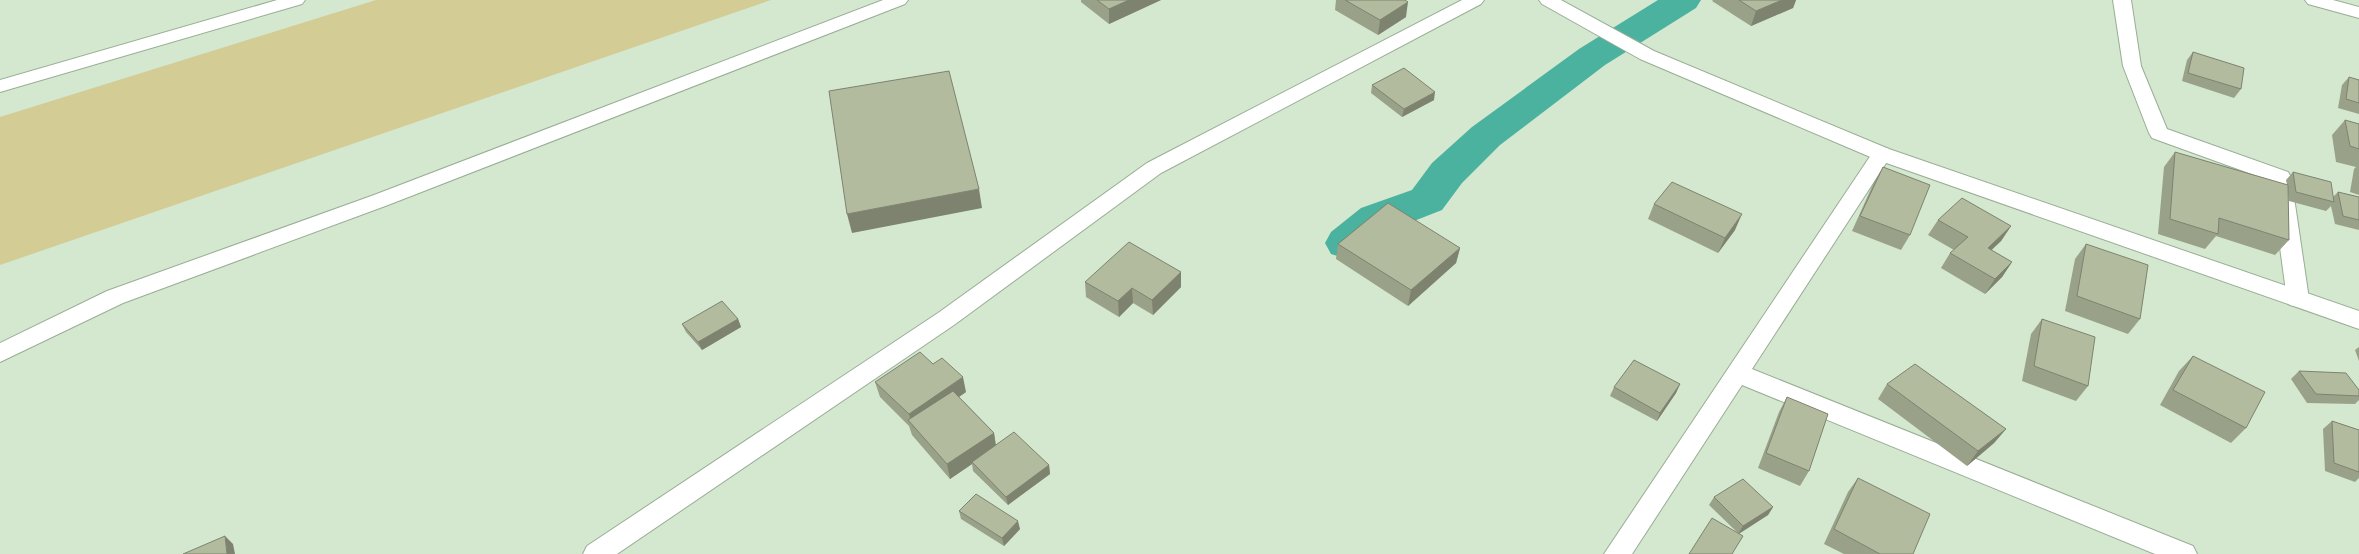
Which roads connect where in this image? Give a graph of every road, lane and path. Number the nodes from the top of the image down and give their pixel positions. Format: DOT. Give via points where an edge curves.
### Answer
graph roads {
  1 [pos="296,0"];
  2 [pos="899,0"];
  3 [pos="1475,0"];
  4 [pos="1548,0"];
  5 [pos="2122,0"];
  6 [pos="2314,0"];
  7 [pos="2359,13"];
  8 [pos="0,86"];
  9 [pos="1882,154"];
  10 [pos="2298,299"];
  11 [pos="2359,320"];
  12 [pos="0,353"];
  13 [pos="1737,373"];
  14 [pos="596,554"];
  15 [pos="1617,554"];
  16 [pos="2184,554"];
  1 -- 8 [label="street"];
  2 -- 12 [label="street" via="381,200 115,297"];
  3 -- 14 [label="street" via="1154,168 946,319"];
  4 -- 9 [label="street" via="1647,55"];
  5 -- 10 [label="street" via="2132,66 2159,133 2281,177"];
  6 -- 7 [label="street"];
  9 -- 10 [label="street"];
  9 -- 13 [label="street"];
  10 -- 11 [label="street"];
  13 -- 15 [label="street"];
  13 -- 16 [label="street"];
}
